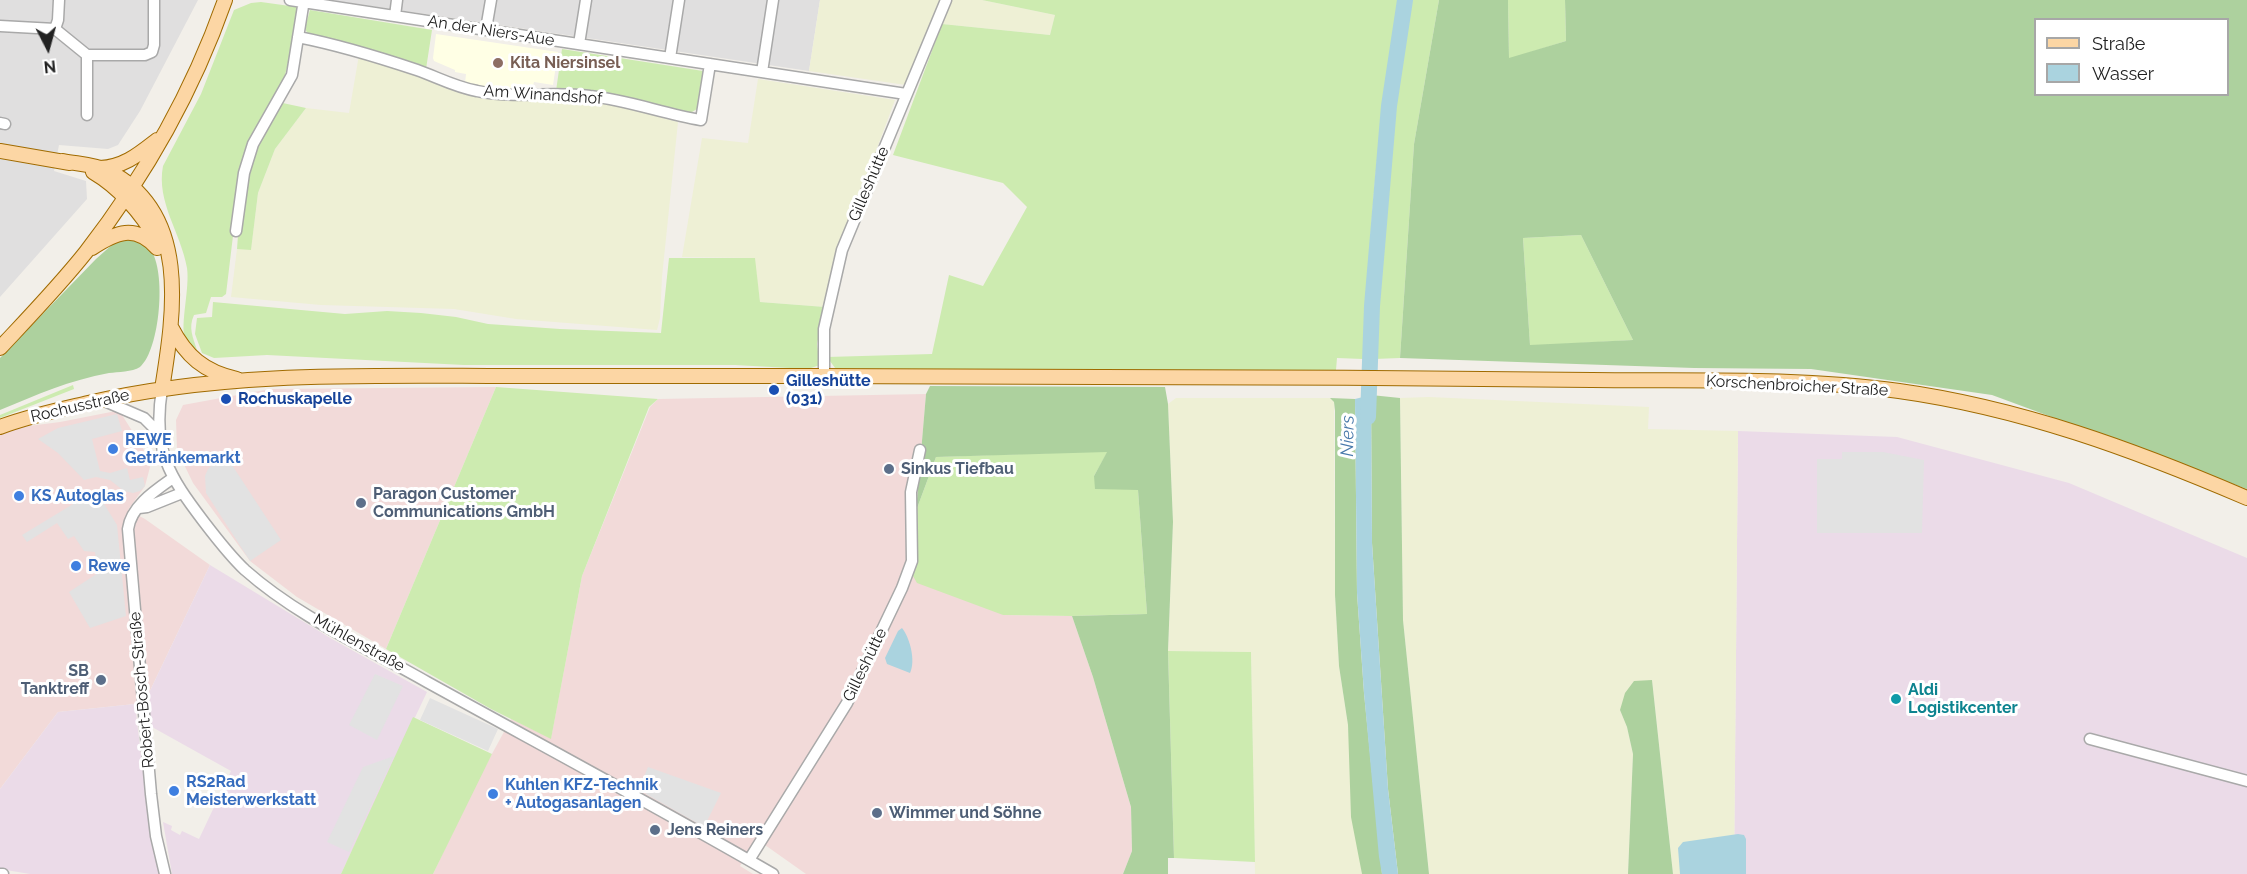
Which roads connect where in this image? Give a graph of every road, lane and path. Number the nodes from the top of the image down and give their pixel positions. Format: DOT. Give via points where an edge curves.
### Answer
graph roads {
  1 [pos="59,0"];
  2 [pos="154,0"];
  3 [pos="225,0"];
  4 [pos="290,0"];
  5 [pos="397,0"];
  6 [pos="491,0"];
  7 [pos="585,0"];
  8 [pos="679,0"];
  9 [pos="773,0"];
  10 [pos="946,0"];
  11 [pos="304,1"];
  12 [pos="395,16"];
  13 [pos="0,26"];
  14 [pos="54,29"];
  15 [pos="486,29"];
  16 [pos="298,37"];
  17 [pos="579,44"];
  18 [pos="87,55"];
  19 [pos="670,58"];
  20 [pos="710,64"];
  21 [pos="762,72"];
  22 [pos="906,94"];
  23 [pos="87,115"];
  24 [pos="164,135"];
  25 [pos="0,151"];
  26 [pos="63,161"];
  27 [pos="100,168"];
  28 [pos="129,191"];
  29 [pos="236,231"];
  30 [pos="86,252"];
  31 [pos="168,260"];
  32 [pos="171,327"];
  33 [pos="0,348"];
  34 [pos="824,376"];
  35 [pos="251,381"];
  36 [pos="162,389"];
  37 [pos="101,400"];
  38 [pos="0,427"];
  39 [pos="158,432"];
  40 [pos="920,450"];
  41 [pos="173,478"];
  42 [pos="182,493"];
  43 [pos="2247,498"];
  44 [pos="139,508"];
  45 [pos="2091,739"];
  46 [pos="2247,781"];
  47 [pos="749,860"];
  48 [pos="165,874"];
  49 [pos="773,874"];
  1 -- 14 [label="street"];
  2 -- 18 [label="street" via="152,52"];
  3 -- 24 [label="main road" via="196,74"];
  4 -- 11 [label="street, An der Niers-Aue"];
  5 -- 12 [label="street"];
  6 -- 15 [label="street"];
  7 -- 17 [label="street"];
  8 -- 19 [label="street"];
  9 -- 21 [label="street"];
  10 -- 22 [label="street, Gilleshütte"];
  11 -- 12 [label="street, An der Niers-Aue"];
  11 -- 16 [label="street"];
  12 -- 15 [label="street, An der Niers-Aue"];
  13 -- 14 [label="street"];
  14 -- 18 [label="street"];
  15 -- 17 [label="street, An der Niers-Aue"];
  16 -- 20 [label="street, Am Winandshof" via="367,53 479,92 593,96 701,120"];
  16 -- 29 [label="street" via="288,84 262,126 248,159"];
  17 -- 19 [label="street, An der Niers-Aue"];
  18 -- 23 [label="street"];
  19 -- 20 [label="street, An der Niers-Aue"];
  20 -- 21 [label="street, An der Niers-Aue"];
  21 -- 22 [label="street, An der Niers-Aue"];
  22 -- 34 [label="street, Gilleshütte" via="842,250 824,329"];
  24 -- 27 [label="main road" via="130,160"];
  24 -- 28 [label="main road"];
  25 -- 26 [label="main road"];
  26 -- 27 [label="main road"];
  26 -- 28 [label="main road"];
  27 -- 28 [label="main road"];
  28 -- 30 [label="main road"];
  28 -- 31 [label="main road, Mühlenstraße" via="144,197 157,219"];
  30 -- 31 [label="main road" via="110,237 131,232 148,239"];
  30 -- 33 [label="main road"];
  31 -- 32 [label="main road, Mühlenstraße" via="173,291"];
  32 -- 35 [label="main road" via="192,359 233,378"];
  32 -- 36 [label="main road, Mühlenstraße"];
  34 -- 35 [label="main road, Korschenbroicher Straße" via="380,376"];
  34 -- 43 [label="main road, Korschenbroicher Straße" via="1359,377 1809,384 1896,391 1984,406 2107,442"];
  35 -- 36 [label="main road, Rochusstraße"];
  36 -- 37 [label="main road, Rochusstraße"];
  36 -- 39 [label="street, Mühlenstraße"];
  37 -- 38 [label="main road, Rochusstraße"];
  37 -- 39 [label="street" via="144,418"];
  39 -- 41 [label="street, Mühlenstraße"];
  40 -- 47 [label="street, Gilleshütte" via="911,492 912,561 902,588 847,703"];
  41 -- 42 [label="street, Mühlenstraße"];
  41 -- 44 [label="street, Robert-Bosch-Straße"];
  42 -- 44 [label="street"];
  42 -- 47 [label="street, Mühlenstraße" via="235,561 281,598"];
  44 -- 48 [label="street, Robert-Bosch-Straße" via="130,520 128,532 151,794"];
  45 -- 46 [label="street"];
  47 -- 49 [label="street, Mühlenstraße"];
}
